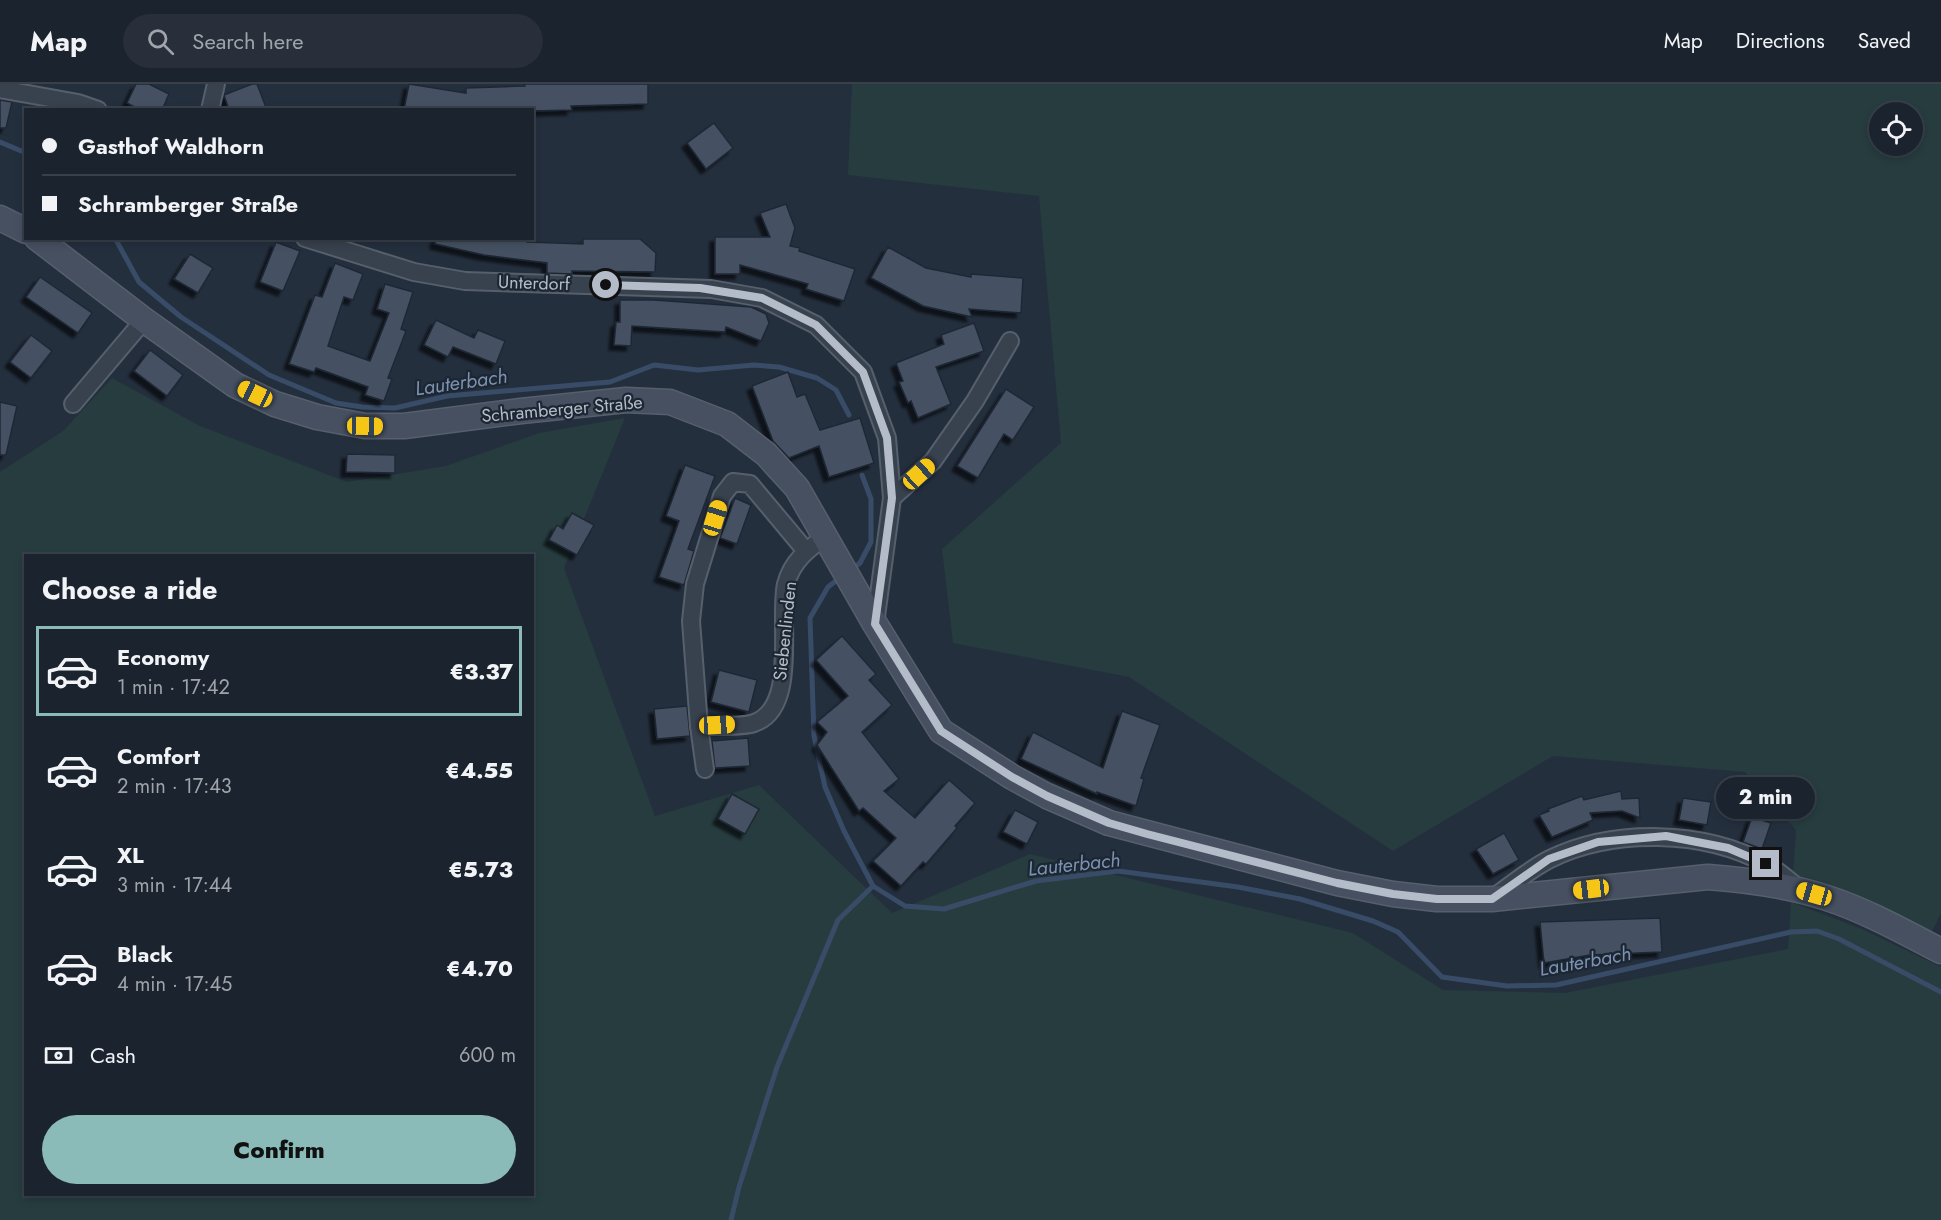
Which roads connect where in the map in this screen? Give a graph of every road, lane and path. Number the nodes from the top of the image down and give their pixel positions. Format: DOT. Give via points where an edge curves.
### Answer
graph roads {
  1 [pos="216,84"];
  2 [pos="0,89"];
  3 [pos="92,108"];
  4 [pos="210,108"];
  5 [pos="0,218"];
  6 [pos="24,230"];
  7 [pos="40,240"];
  8 [pos="311,240"];
  9 [pos="144,320"];
  10 [pos="1010,341"];
  11 [pos="73,404"];
  12 [pos="892,498"];
  13 [pos="826,536"];
  14 [pos="806,550"];
  15 [pos="875,624"];
  16 [pos="699,726"];
  17 [pos="705,770"];
  18 [pos="1799,890"];
  19 [pos="1492,899"];
  20 [pos="1941,951"];
  1 -- 4 [label="street"];
  2 -- 3 [label="street"];
  5 -- 6 [label="main road"];
  7 -- 9 [label="main road, Schramberger Straße"];
  8 -- 12 [label="street, Unterdorf" via="414,272 465,281 700,288 762,298 816,325 863,372 887,438"];
  9 -- 11 [label="street"];
  9 -- 13 [label="main road, Schramberger Straße" via="235,385 285,407 365,426 404,426 626,400 670,402 727,424 766,454 797,488"];
  10 -- 12 [label="street" via="933,462"];
  12 -- 15 [label="street, Unterdorf"];
  13 -- 14 [label="street, Siebenlinden"];
  13 -- 15 [label="main road, Schramberger Straße"];
  14 -- 16 [label="street, Siebenlinden" via="786,584 784,677 771,711 754,723"];
  14 -- 16 [label="street" via="750,484 733,482 722,496 695,584 691,621"];
  15 -- 19 [label="main road, Schramberger Straße" via="941,731 1012,777 1077,811 1147,834 1337,883 1437,899"];
  16 -- 17 [label="street"];
  18 -- 19 [label="main road, Schramberger Straße" via="1708,877"];
  18 -- 19 [label="street, Schramberger Straße" via="1766,864 1728,848 1666,836 1598,842 1549,859"];
  18 -- 20 [label="main road, Schramberger Straße" via="1880,920"];
}
